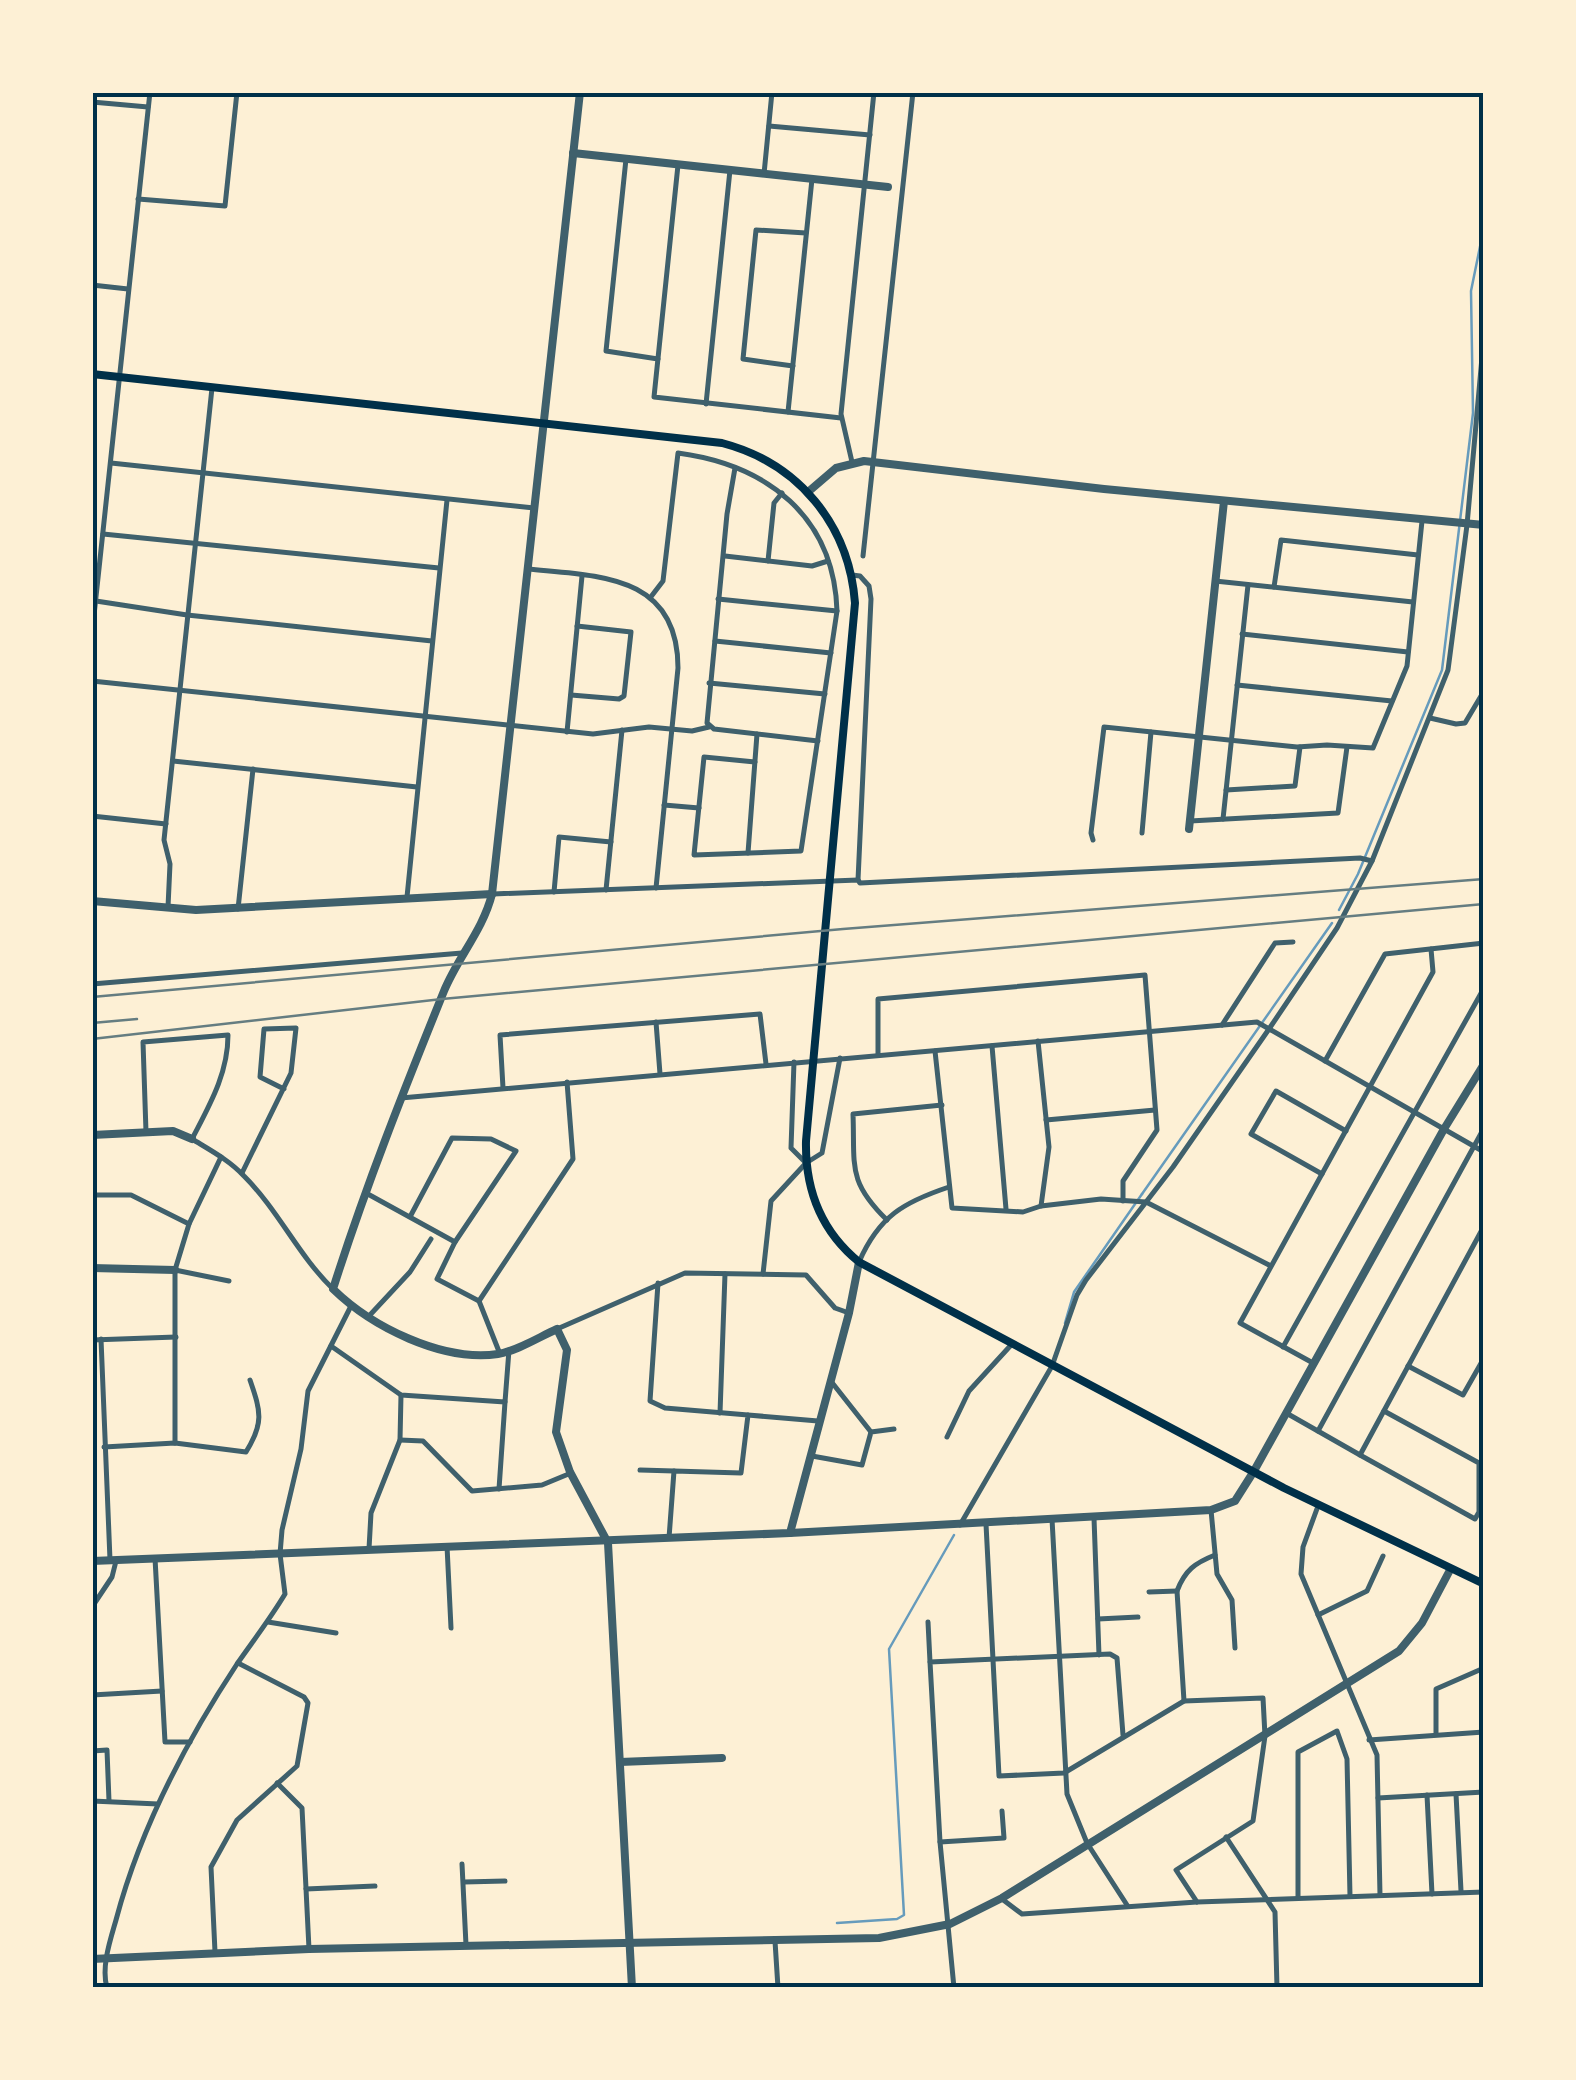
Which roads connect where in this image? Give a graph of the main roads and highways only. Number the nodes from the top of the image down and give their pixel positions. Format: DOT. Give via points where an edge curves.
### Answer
graph roads {
  1 [pos="92,374"];
  2 [pos="1484,1584"];
  1 -- 2 [label="main road" via="733,446 769,461 808,492 835,529 852,575 855,614 806,1141 806,1163 828,1230 859,1262 1318,1506"];
}
